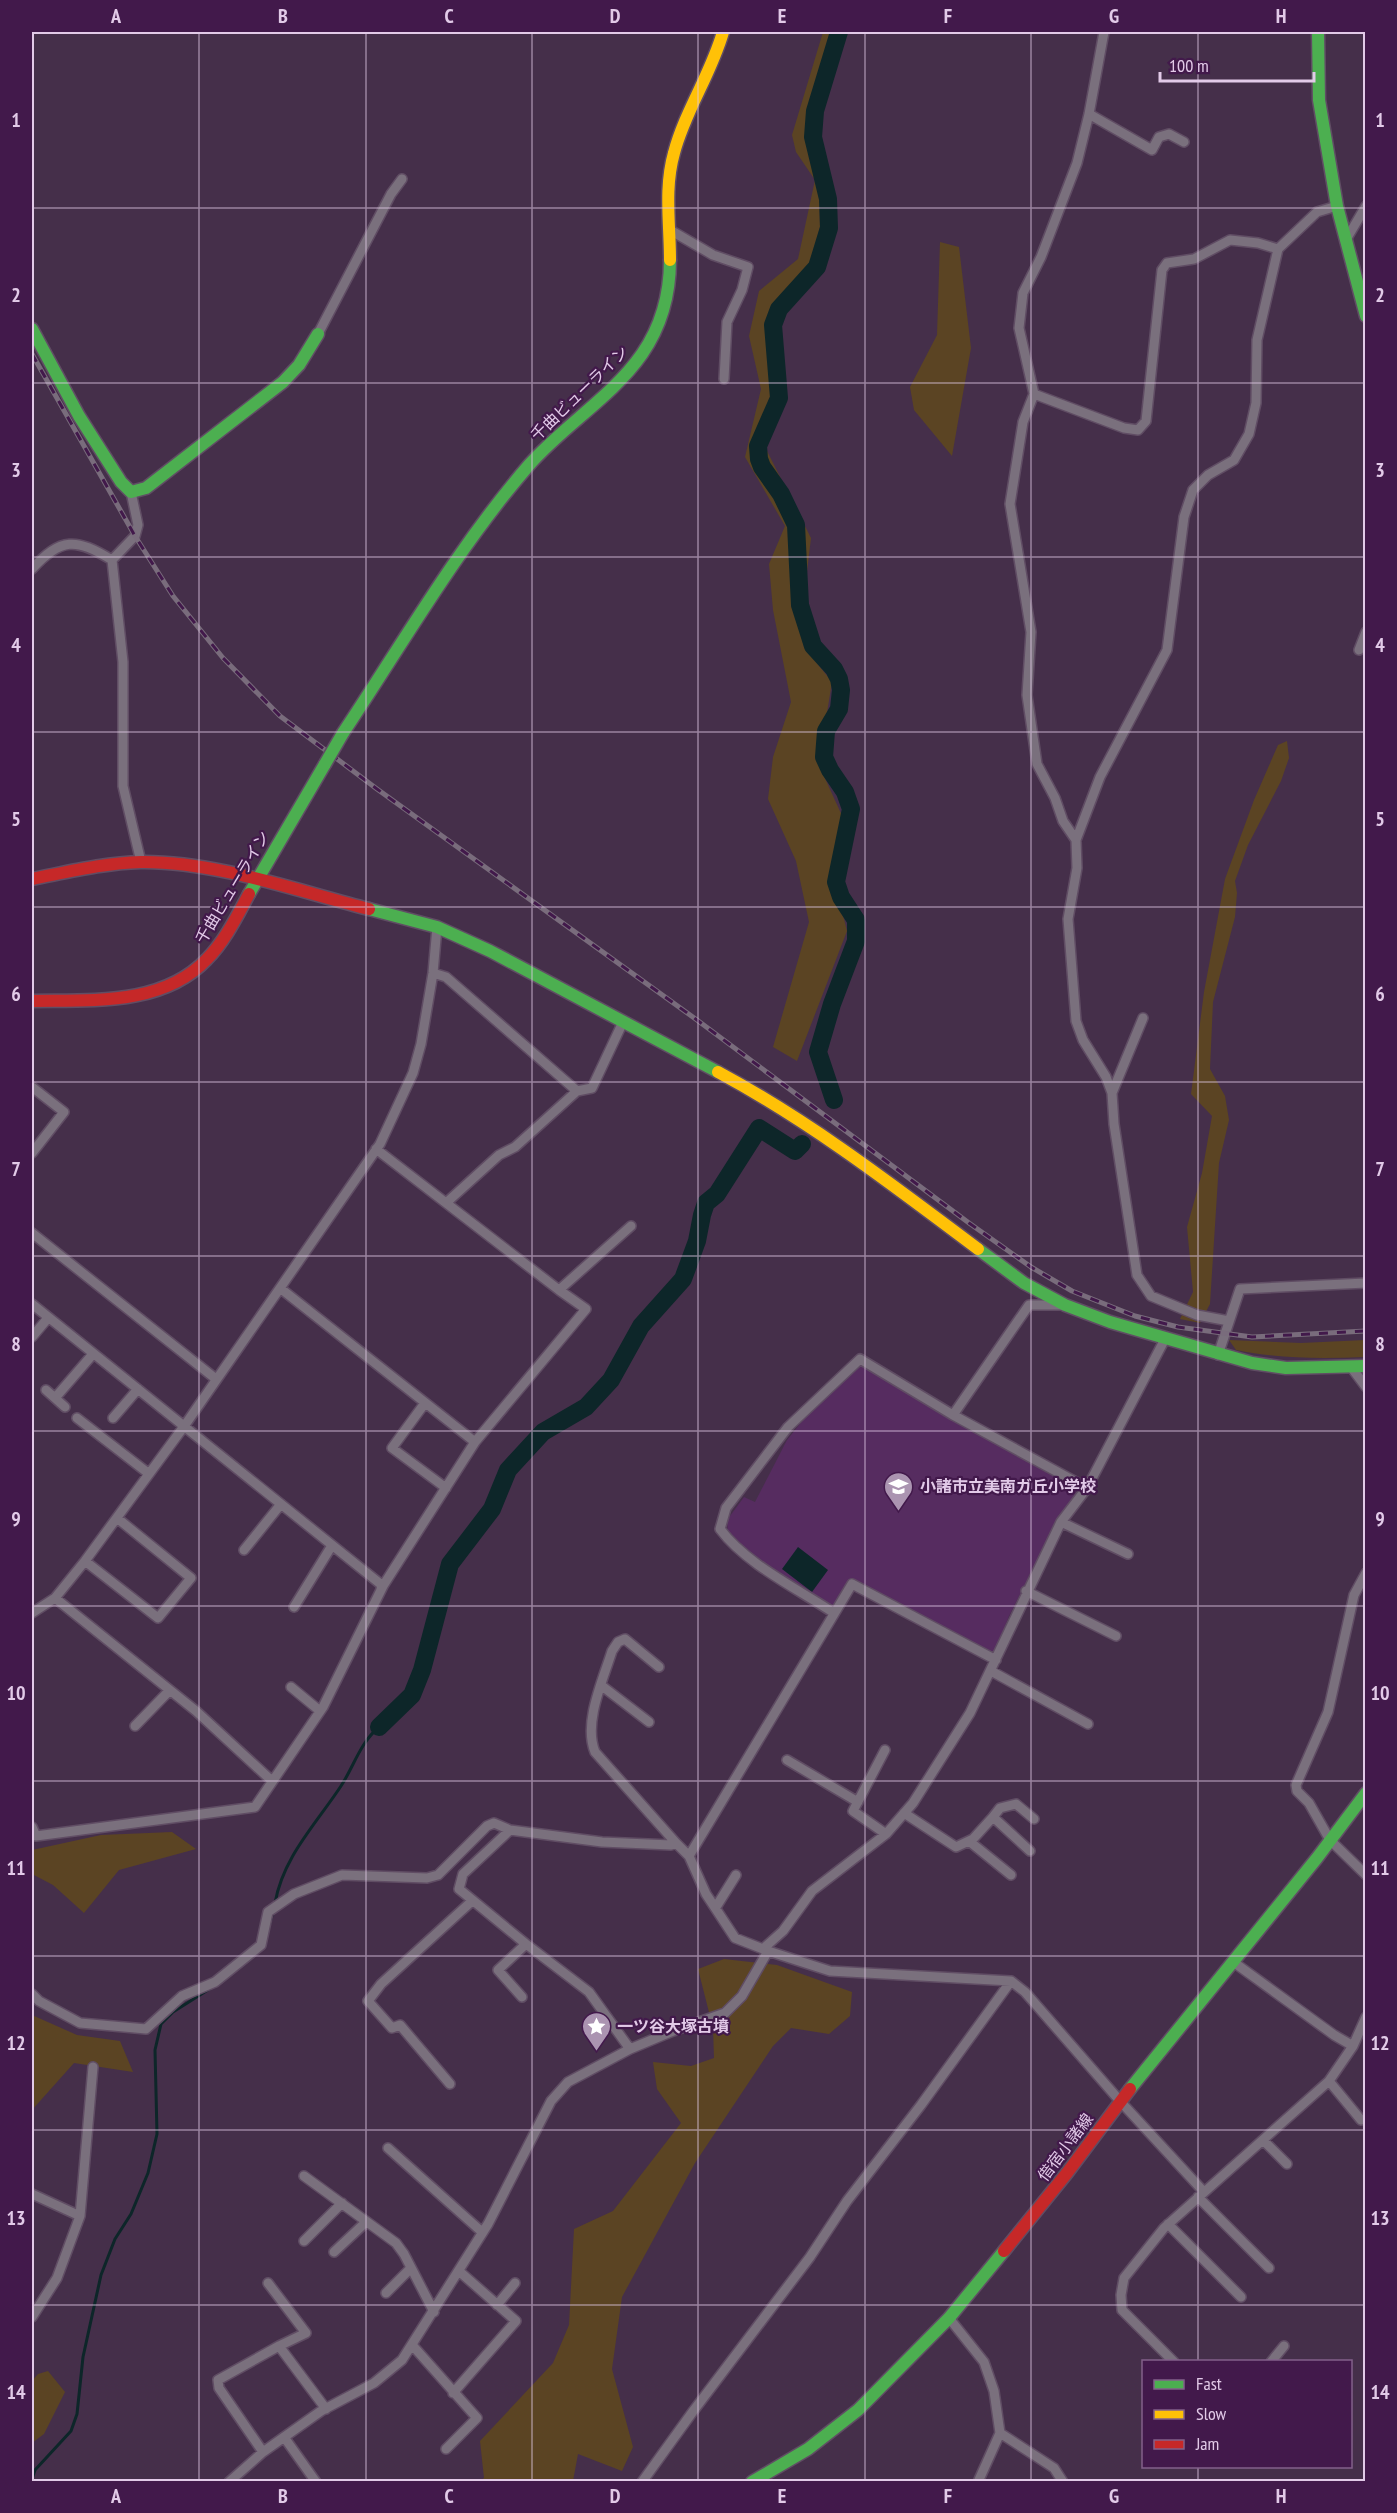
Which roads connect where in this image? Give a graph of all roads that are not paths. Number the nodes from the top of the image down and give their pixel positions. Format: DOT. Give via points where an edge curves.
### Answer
graph roads {
  1 [pos="723,32"];
  2 [pos="1104,32"];
  3 [pos="1318,32"];
  4 [pos="1089,114"];
  5 [pos="1184,142"];
  6 [pos="402,179"];
  7 [pos="1337,206"];
  8 [pos="1365,206"];
  9 [pos="670,230"];
  10 [pos="1347,238"];
  11 [pos="1278,249"];
  12 [pos="1365,316"];
  13 [pos="32,329"];
  14 [pos="318,334"];
  15 [pos="724,380"];
  16 [pos="1034,394"];
  17 [pos="131,492"];
  18 [pos="112,560"];
  19 [pos="32,569"];
  20 [pos="1365,632"];
  21 [pos="1359,650"];
  22 [pos="1076,840"];
  23 [pos="141,862"];
  24 [pos="32,879"];
  25 [pos="257,880"];
  26 [pos="437,927"];
  27 [pos="433,973"];
  28 [pos="32,1001"];
  29 [pos="1143,1018"];
  30 [pos="623,1022"];
  31 [pos="32,1087"];
  32 [pos="577,1092"];
  33 [pos="1112,1093"];
  34 [pos="376,1149"];
  35 [pos="32,1153"];
  36 [pos="446,1203"];
  37 [pos="631,1227"];
  38 [pos="32,1233"];
  39 [pos="1365,1283"];
  40 [pos="280,1288"];
  41 [pos="559,1290"];
  42 [pos="32,1304"];
  43 [pos="1065,1305"];
  44 [pos="48,1318"];
  45 [pos="1229,1321"];
  46 [pos="32,1337"];
  47 [pos="1166,1339"];
  48 [pos="93,1354"];
  49 [pos="1218,1355"];
  50 [pos="1365,1366"];
  51 [pos="1351,1367"];
  52 [pos="216,1379"];
  53 [pos="1365,1387"];
  54 [pos="138,1389"];
  55 [pos="46,1390"];
  56 [pos="55,1398"];
  57 [pos="425,1403"];
  58 [pos="65,1407"];
  59 [pos="953,1415"];
  60 [pos="77,1418"];
  61 [pos="113,1418"];
  62 [pos="184,1425"];
  63 [pos="475,1442"];
  64 [pos="148,1473"];
  65 [pos="446,1488"];
  66 [pos="1087,1488"];
  67 [pos="281,1504"];
  68 [pos="117,1518"];
  69 [pos="1061,1522"];
  70 [pos="331,1547"];
  71 [pos="244,1550"];
  72 [pos="1128,1554"];
  73 [pos="85,1561"];
  74 [pos="1365,1573"];
  75 [pos="381,1589"];
  76 [pos="1026,1591"];
  77 [pos="55,1598"];
  78 [pos="294,1607"];
  79 [pos="32,1613"];
  80 [pos="834,1613"];
  81 [pos="1116,1636"];
  82 [pos="996,1660"];
  83 [pos="659,1667"];
  84 [pos="991,1671"];
  85 [pos="602,1686"];
  86 [pos="291,1687"];
  87 [pos="169,1691"];
  88 [pos="320,1711"];
  89 [pos="649,1722"];
  90 [pos="1088,1724"];
  91 [pos="135,1726"];
  92 [pos="885,1750"];
  93 [pos="787,1760"];
  94 [pos="272,1781"];
  95 [pos="1365,1793"];
  96 [pos="858,1802"];
  97 [pos="904,1813"];
  98 [pos="993,1817"];
  99 [pos="1034,1819"];
  100 [pos="32,1827"];
  101 [pos="510,1830"];
  102 [pos="886,1834"];
  103 [pos="1330,1840"];
  104 [pos="969,1841"];
  105 [pos="676,1843"];
  106 [pos="1030,1851"];
  107 [pos="689,1856"];
  108 [pos="736,1875"];
  109 [pos="1011,1875"];
  110 [pos="1365,1875"];
  111 [pos="472,1901"];
  112 [pos="716,1907"];
  113 [pos="526,1944"];
  114 [pos="766,1950"];
  115 [pos="1232,1961"];
  116 [pos="1011,1981"];
  117 [pos="32,1994"];
  118 [pos="522,1997"];
  119 [pos="1365,2017"];
  120 [pos="1353,2046"];
  121 [pos="630,2049"];
  122 [pos="93,2067"];
  123 [pos="1329,2081"];
  124 [pos="450,2084"];
  125 [pos="1120,2101"];
  126 [pos="1361,2120"];
  127 [pos="1264,2141"];
  128 [pos="388,2148"];
  129 [pos="1287,2164"];
  130 [pos="304,2176"];
  131 [pos="32,2194"];
  132 [pos="1201,2195"];
  133 [pos="342,2203"];
  134 [pos="81,2216"];
  135 [pos="366,2222"];
  136 [pos="1168,2224"];
  137 [pos="482,2232"];
  138 [pos="304,2241"];
  139 [pos="334,2252"];
  140 [pos="411,2268"];
  141 [pos="1269,2268"];
  142 [pos="460,2272"];
  143 [pos="268,2283"];
  144 [pos="515,2283"];
  145 [pos="386,2293"];
  146 [pos="1241,2297"];
  147 [pos="497,2305"];
  148 [pos="434,2312"];
  149 [pos="32,2317"];
  150 [pos="949,2318"];
  151 [pos="279,2346"];
  152 [pos="413,2346"];
  153 [pos="1284,2346"];
  154 [pos="1173,2360"];
  155 [pos="1272,2360"];
  156 [pos="453,2393"];
  157 [pos="326,2409"];
  158 [pos="1000,2433"];
  159 [pos="284,2437"];
  160 [pos="446,2449"];
  161 [pos="263,2452"];
  162 [pos="229,2481"];
  163 [pos="316,2481"];
  164 [pos="642,2481"];
  165 [pos="752,2481"];
  166 [pos="978,2481"];
  167 [pos="1062,2481"];
  1 -- 9 [label="street, 千曲ビューライン" via="713,65 674,153"];
  2 -- 4 [label="street"];
  3 -- 7 [label="street" via="1319,100"];
  4 -- 5 [label="street" via="1152,150 1159,137 1168,134"];
  4 -- 16 [label="street" via="1077,163 1023,293 1019,328"];
  6 -- 14 [label="street"];
  7 -- 10 [label="street"];
  7 -- 11 [label="street" via="1317,212"];
  8 -- 10 [label="street"];
  9 -- 15 [label="street" via="713,255 748,267 727,321"];
  9 -- 25 [label="street, 千曲ビューライン, bridge" via="670,286 665,312 644,353 563,430 489,518 343,733"];
  10 -- 12 [label="street"];
  11 -- 16 [label="street" via="1230,240 1194,259 1167,263 1162,270 1146,421 1138,430"];
  11 -- 22 [label="street" via="1257,340 1256,403 1249,434 1234,460 1208,475 1193,490 1184,517 1167,650 1100,777"];
  13 -- 17 [label="street" via="79,416"];
  14 -- 17 [label="street" via="283,382 146,488"];
  16 -- 22 [label="street" via="1023,422 1010,504 1031,632 1028,695 1037,764"];
  17 -- 18 [label="street" via="138,525 135,536"];
  18 -- 19 [label="street" via="92,548 63,544 43,556"];
  18 -- 23 [label="street" via="123,662 123,786"];
  20 -- 21 [label="street"];
  22 -- 33 [label="street" via="1077,868 1068,919 1077,1021"];
  23 -- 24 [label="street"];
  23 -- 25 [label="street" via="185,864"];
  25 -- 26 [label="street"];
  25 -- 28 [label="street, 千曲ビューライン" via="206,962 183,980 152,992 99,999"];
  26 -- 27 [label="street"];
  26 -- 30 [label="street"];
  27 -- 32 [label="street" via="446,977"];
  27 -- 34 [label="street" via="412,1073"];
  29 -- 33 [label="street"];
  30 -- 32 [label="street" via="592,1088"];
  30 -- 43 [label="street" via="759,1094 838,1145 1024,1283"];
  31 -- 35 [label="street" via="64,1112"];
  32 -- 36 [label="street"];
  33 -- 45 [label="street" via="1137,1275 1151,1296 1197,1316"];
  34 -- 36 [label="street"];
  34 -- 40 [label="street"];
  36 -- 41 [label="street"];
  37 -- 41 [label="street"];
  38 -- 52 [label="street"];
  39 -- 45 [label="street" via="1240,1289"];
  40 -- 52 [label="street"];
  40 -- 57 [label="street"];
  41 -- 63 [label="street" via="586,1309"];
  42 -- 44 [label="street"];
  43 -- 47 [label="street"];
  43 -- 59 [label="street" via="1029,1305"];
  44 -- 46 [label="street"];
  44 -- 48 [label="street"];
  45 -- 49 [label="street"];
  47 -- 49 [label="street"];
  47 -- 66 [label="street"];
  48 -- 54 [label="street"];
  48 -- 56 [label="street"];
  49 -- 51 [label="street" via="1286,1368"];
  50 -- 51 [label="street"];
  51 -- 53 [label="street"];
  52 -- 62 [label="street"];
  54 -- 61 [label="street"];
  54 -- 62 [label="street"];
  55 -- 56 [label="street"];
  56 -- 58 [label="street"];
  57 -- 63 [label="street"];
  57 -- 65 [label="street" via="392,1448"];
  59 -- 66 [label="street"];
  59 -- 80 [label="street" via="860,1359 788,1426 726,1508 720,1529 728,1540"];
  60 -- 64 [label="street"];
  62 -- 64 [label="street"];
  62 -- 67 [label="street"];
  63 -- 65 [label="street"];
  64 -- 68 [label="street"];
  65 -- 75 [label="street"];
  66 -- 69 [label="street"];
  67 -- 70 [label="street"];
  67 -- 71 [label="street"];
  68 -- 73 [label="street"];
  68 -- 73 [label="street" via="191,1578 158,1618"];
  69 -- 72 [label="street"];
  69 -- 76 [label="street"];
  70 -- 75 [label="street"];
  70 -- 78 [label="street"];
  73 -- 77 [label="street"];
  74 -- 103 [label="street" via="1354,1594 1328,1713 1296,1785"];
  75 -- 88 [label="street"];
  76 -- 81 [label="street"];
  76 -- 82 [label="street"];
  77 -- 79 [label="street"];
  77 -- 87 [label="street"];
  80 -- 82 [label="street" via="852,1584"];
  80 -- 107 [label="street"];
  82 -- 84 [label="street"];
  83 -- 85 [label="street" via="626,1640 618,1642"];
  84 -- 90 [label="street"];
  84 -- 97 [label="street" via="970,1713"];
  85 -- 89 [label="street"];
  85 -- 105 [label="street" via="591,1722 595,1752"];
  86 -- 88 [label="street"];
  87 -- 91 [label="street"];
  87 -- 94 [label="street"];
  88 -- 94 [label="street"];
  92 -- 96 [label="street"];
  93 -- 96 [label="street"];
  94 -- 100 [label="street" via="255,1807 36,1836"];
  95 -- 103 [label="street, 借宿小諸線"];
  96 -- 102 [label="street" via="853,1811"];
  97 -- 102 [label="street"];
  97 -- 104 [label="street" via="956,1847"];
  98 -- 99 [label="street" via="1000,1808 1016,1804"];
  98 -- 104 [label="street"];
  98 -- 106 [label="street"];
  101 -- 105 [label="street" via="602,1842"];
  101 -- 111 [label="street" via="463,1874 459,1888"];
  101 -- 117 [label="street" via="494,1823 487,1826 438,1875 342,1875 294,1894 268,1912 261,1945 215,1982 182,1996 146,2029 80,2023"];
  102 -- 114 [label="street" via="812,1891"];
  103 -- 110 [label="street"];
  103 -- 115 [label="street, 借宿小諸線"];
  104 -- 109 [label="street"];
  105 -- 107 [label="street"];
  107 -- 112 [label="street"];
  108 -- 112 [label="street"];
  111 -- 113 [label="street"];
  111 -- 124 [label="street" via="381,1984 368,2001 392,2028 400,2025"];
  112 -- 114 [label="street" via="735,1938"];
  113 -- 118 [label="street" via="498,1970"];
  113 -- 121 [label="street" via="589,1992"];
  114 -- 116 [label="street" via="830,1971"];
  114 -- 121 [label="street" via="742,1996 725,2013"];
  115 -- 120 [label="street"];
  115 -- 125 [label="street, 借宿小諸線"];
  116 -- 125 [label="street"];
  116 -- 164 [label="street"];
  119 -- 120 [label="street"];
  120 -- 123 [label="street"];
  121 -- 137 [label="street" via="568,2082 551,2100"];
  122 -- 134 [label="street"];
  123 -- 126 [label="street"];
  123 -- 127 [label="street"];
  125 -- 132 [label="street"];
  125 -- 150 [label="street, 借宿小諸線"];
  127 -- 129 [label="street"];
  127 -- 132 [label="street"];
  128 -- 137 [label="street"];
  130 -- 133 [label="street"];
  131 -- 134 [label="street"];
  132 -- 136 [label="street"];
  132 -- 141 [label="street"];
  133 -- 135 [label="street"];
  133 -- 138 [label="street"];
  134 -- 149 [label="street" via="57,2278"];
  135 -- 139 [label="street"];
  135 -- 140 [label="street" via="396,2243"];
  136 -- 146 [label="street"];
  136 -- 154 [label="street" via="1124,2278 1121,2295 1122,2310"];
  137 -- 142 [label="street"];
  140 -- 145 [label="street"];
  140 -- 148 [label="street"];
  142 -- 147 [label="street"];
  142 -- 148 [label="street"];
  143 -- 151 [label="street" via="306,2333"];
  144 -- 147 [label="street"];
  147 -- 156 [label="street" via="516,2321"];
  148 -- 152 [label="street"];
  150 -- 158 [label="street" via="984,2362 994,2391"];
  150 -- 165 [label="street, 借宿小諸線" via="858,2410 808,2449"];
  151 -- 157 [label="street"];
  151 -- 161 [label="street" via="218,2380 219,2388"];
  152 -- 156 [label="street"];
  152 -- 157 [label="street" via="390,2372"];
  153 -- 155 [label="street"];
  156 -- 160 [label="street" via="477,2418"];
  157 -- 159 [label="street"];
  158 -- 166 [label="street"];
  158 -- 167 [label="street" via="1054,2468"];
  159 -- 161 [label="street"];
  159 -- 163 [label="street"];
  161 -- 162 [label="street"];
}
